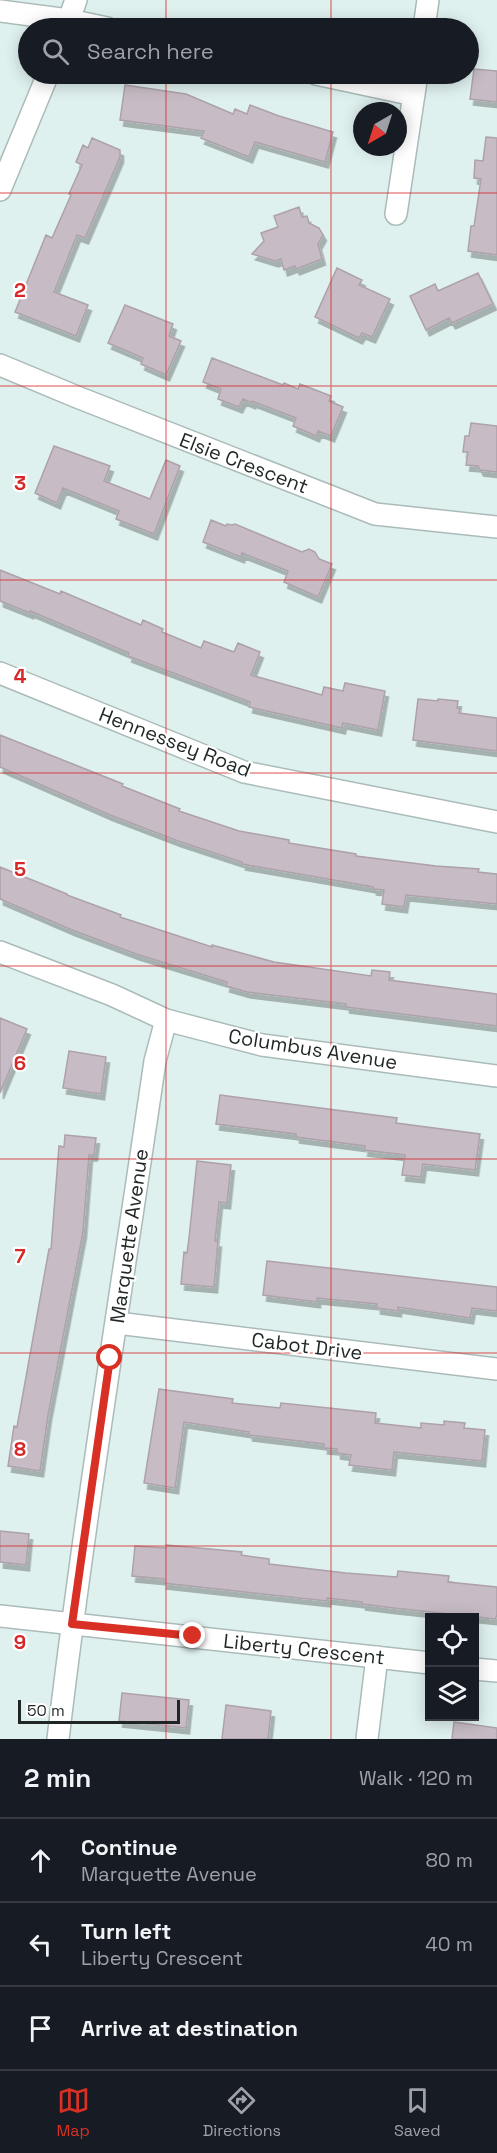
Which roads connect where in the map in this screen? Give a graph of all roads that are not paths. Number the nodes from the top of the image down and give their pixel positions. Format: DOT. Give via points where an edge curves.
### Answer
graph roads {
  1 [pos="76,0"];
  2 [pos="428,0"];
  3 [pos="0,11"];
  4 [pos="36,18"];
  5 [pos="69,18"];
  6 [pos="425,18"];
  7 [pos="44,84"];
  8 [pos="363,84"];
  9 [pos="416,84"];
  10 [pos="414,95"];
  11 [pos="0,190"];
  12 [pos="396,214"];
  13 [pos="0,365"];
  14 [pos="497,527"];
  15 [pos="0,673"];
  16 [pos="497,822"];
  17 [pos="0,952"];
  18 [pos="166,1020"];
  19 [pos="497,1076"];
  20 [pos="117,1323"];
  21 [pos="497,1369"];
  22 [pos="0,1616"];
  23 [pos="72,1624"];
  24 [pos="377,1657"];
  25 [pos="425,1663"];
  26 [pos="479,1669"];
  27 [pos="497,1671"];
  28 [pos="58,1739"];
  29 [pos="367,1739"];
  1 -- 5 [label="street"];
  2 -- 6 [label="street"];
  3 -- 4 [label="street"];
  7 -- 11 [label="street"];
  8 -- 10 [label="street"];
  9 -- 10 [label="street"];
  10 -- 12 [label="street"];
  13 -- 14 [label="street, Elsie Crescent" via="375,514"];
  15 -- 16 [label="street, Hennessey Road" via="243,772"];
  17 -- 18 [label="street, Columbus Avenue"];
  18 -- 19 [label="street, Columbus Avenue" via="262,1045"];
  18 -- 20 [label="street, Marquette Avenue" via="155,1061"];
  20 -- 21 [label="street, Cabot Drive"];
  20 -- 23 [label="street, Marquette Avenue"];
  22 -- 23 [label="street, Liberty Crescent"];
  23 -- 24 [label="street, Liberty Crescent"];
  23 -- 28 [label="street, Marquette Avenue"];
  24 -- 25 [label="street, Liberty Crescent"];
  24 -- 29 [label="street"];
  26 -- 27 [label="street"];
}
